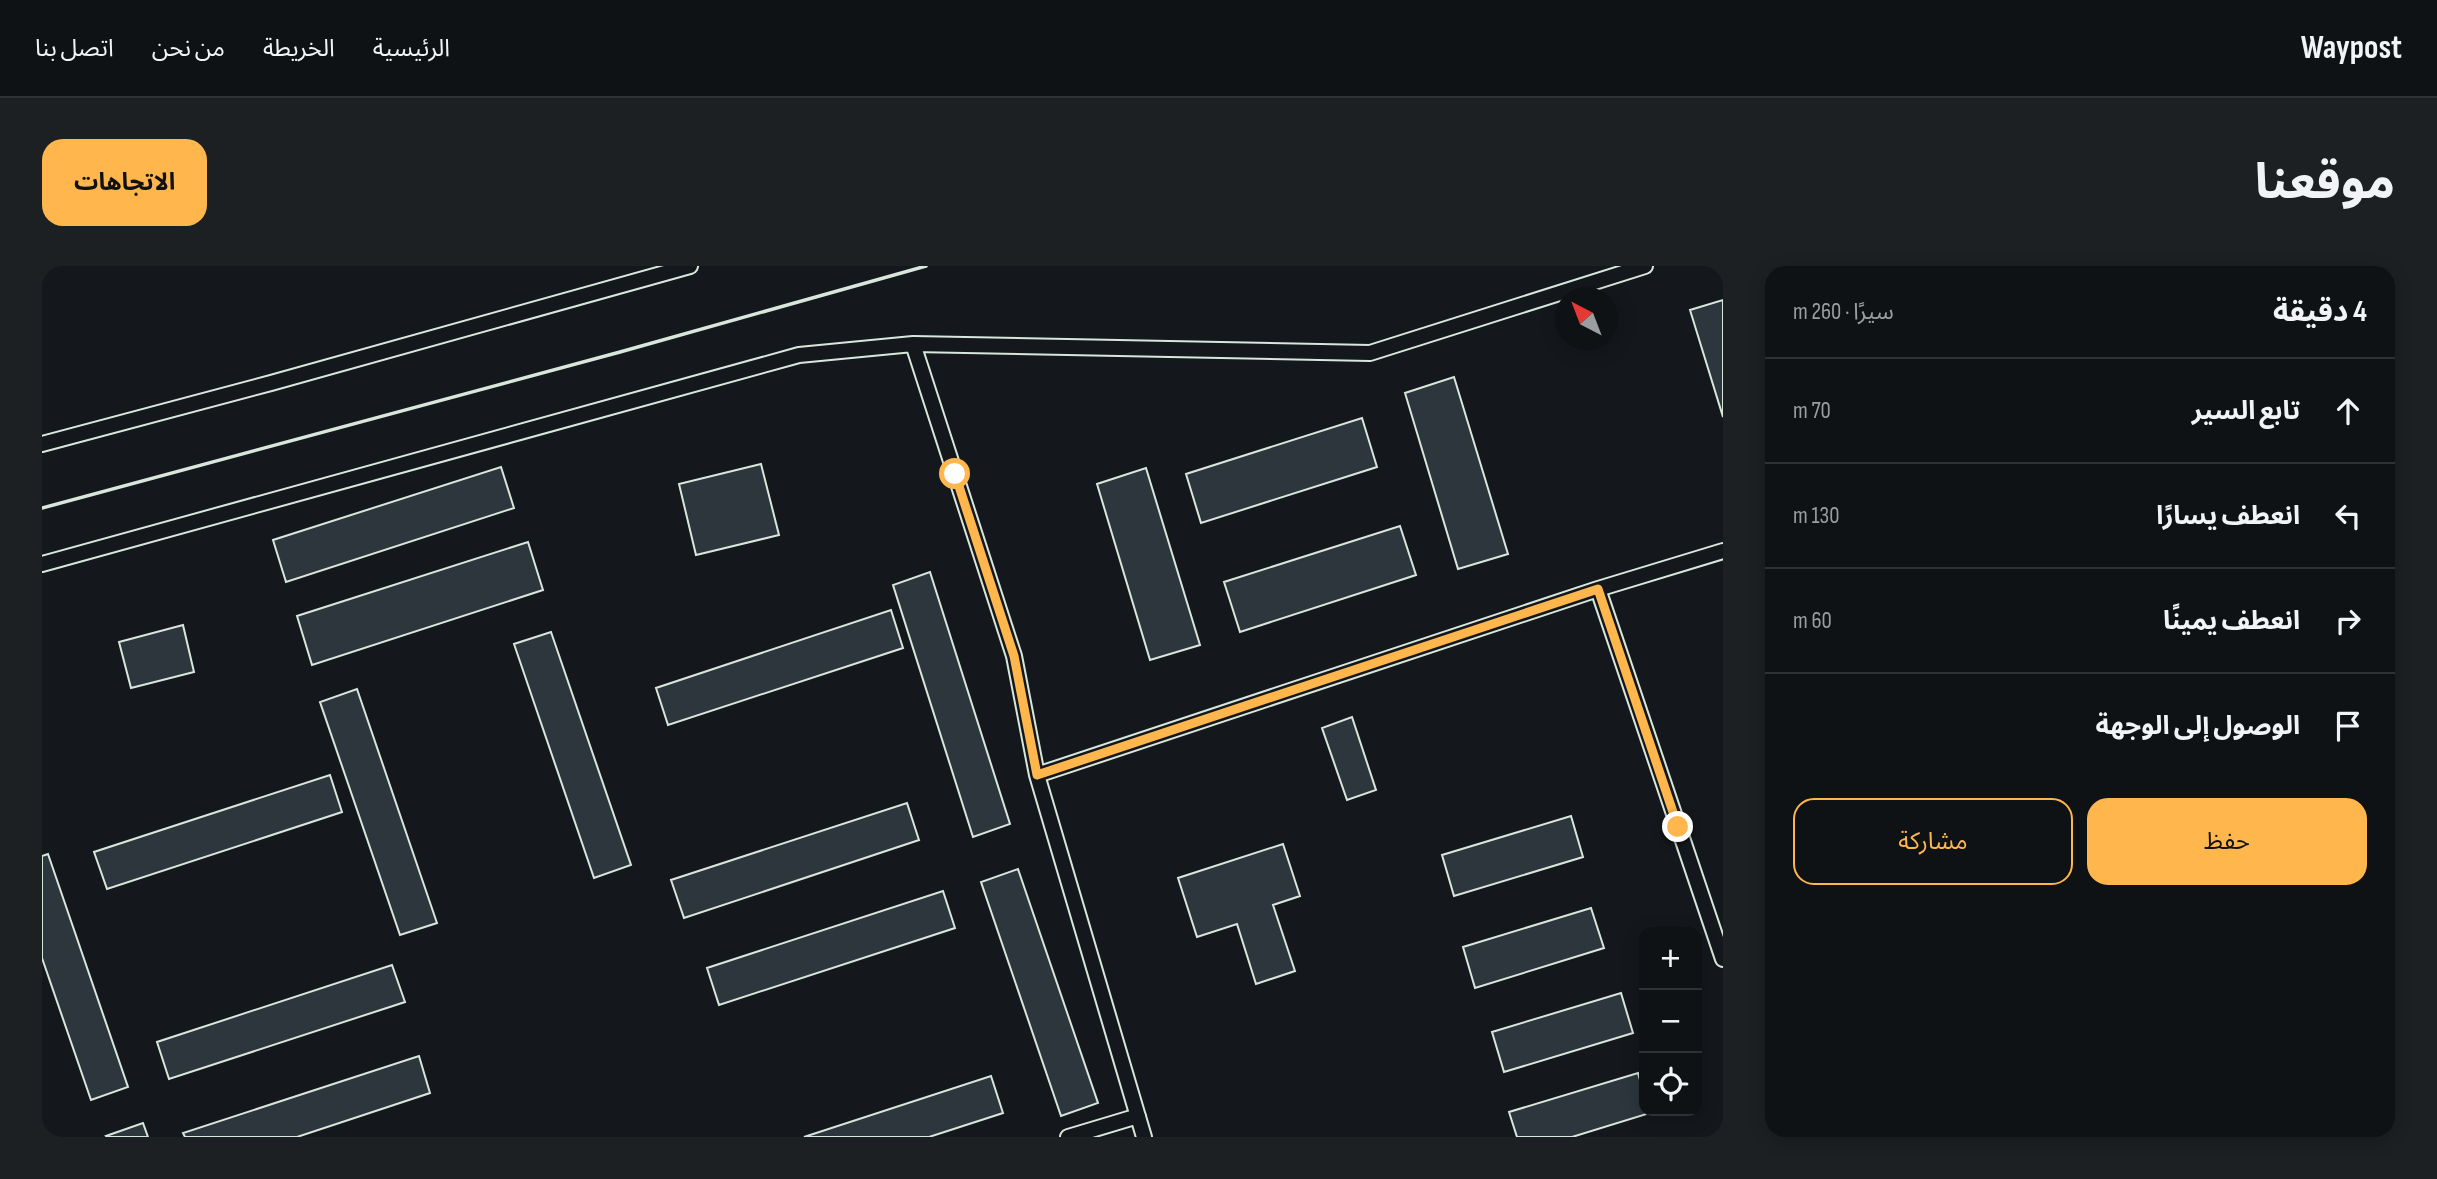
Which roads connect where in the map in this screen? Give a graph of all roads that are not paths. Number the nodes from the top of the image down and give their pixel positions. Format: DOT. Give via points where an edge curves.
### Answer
graph roads {
  1 [pos="690,266"];
  2 [pos="1645,266"];
  3 [pos="913,344"];
  4 [pos="42,444"];
  5 [pos="1723,551"];
  6 [pos="42,564"];
  7 [pos="1598,589"];
  8 [pos="1037,775"];
  9 [pos="1723,959"];
  10 [pos="1138,1116"];
  11 [pos="1068,1137"];
  12 [pos="1144,1137"];
  1 -- 4 [label="lane"];
  2 -- 3 [label="lane" via="1370,354"];
  3 -- 6 [label="lane" via="799,355"];
  3 -- 8 [label="lane" via="1014,656"];
  5 -- 7 [label="lane"];
  7 -- 8 [label="lane"];
  7 -- 9 [label="lane"];
  8 -- 10 [label="lane"];
  10 -- 11 [label="lane"];
  10 -- 12 [label="lane"];
}
